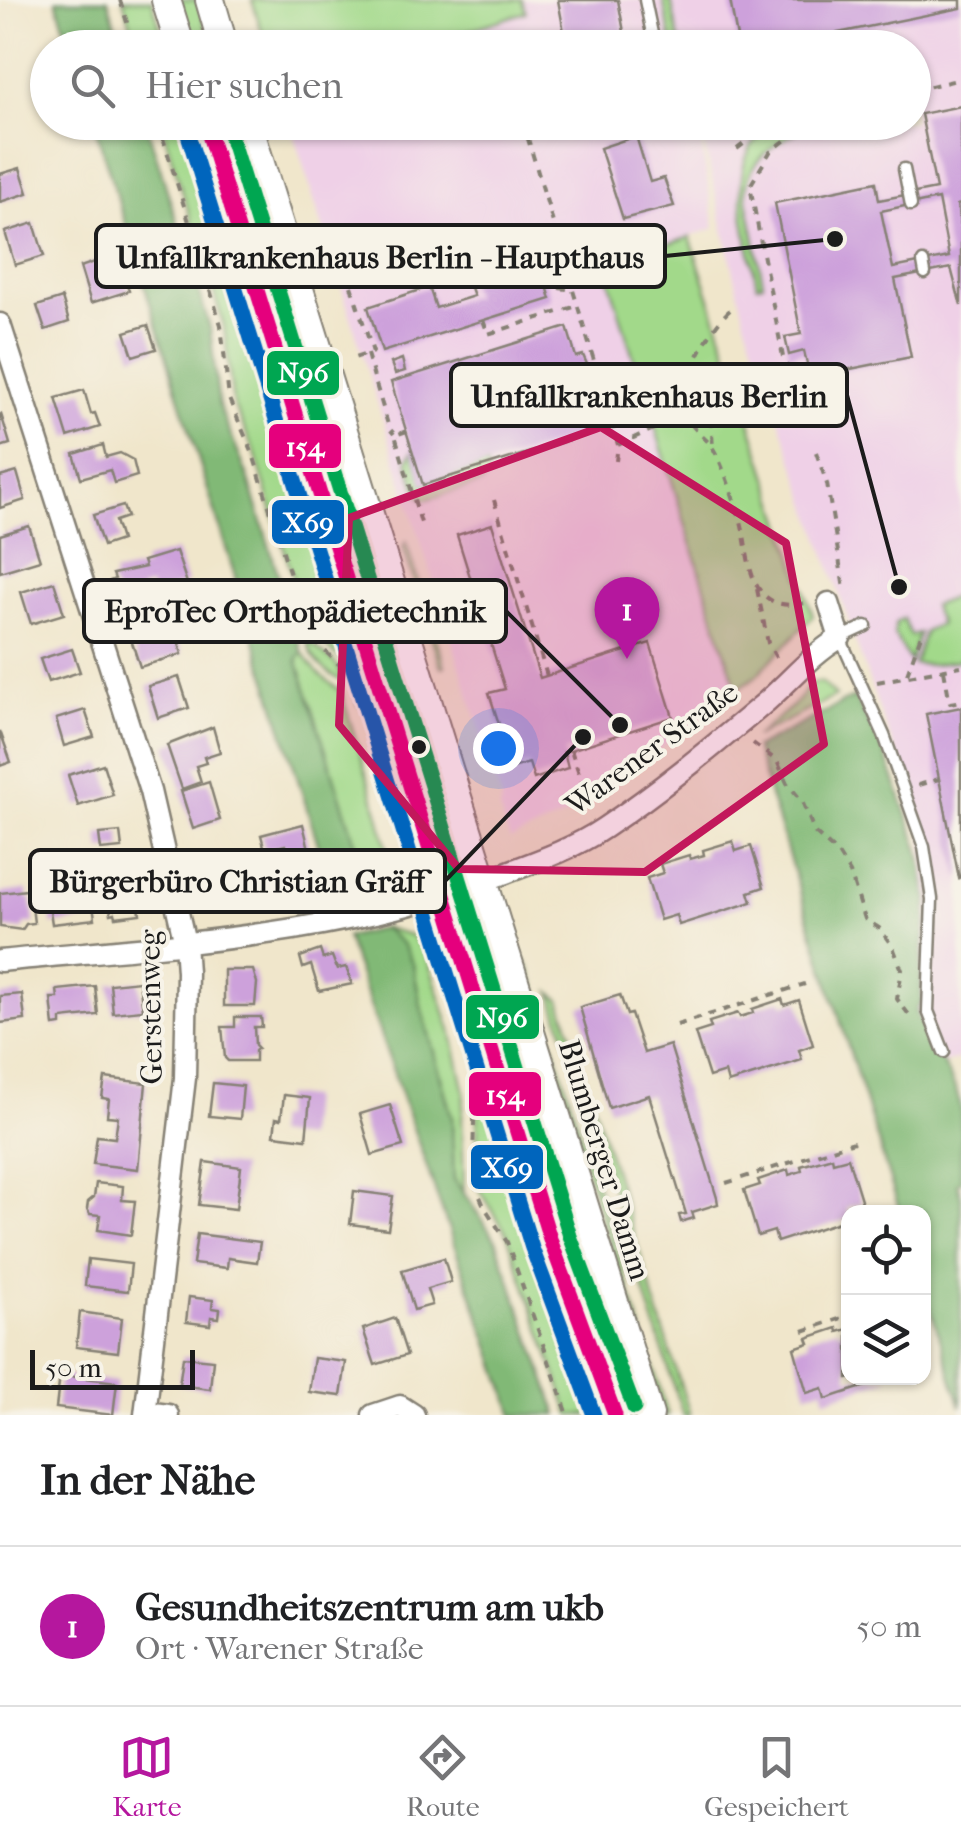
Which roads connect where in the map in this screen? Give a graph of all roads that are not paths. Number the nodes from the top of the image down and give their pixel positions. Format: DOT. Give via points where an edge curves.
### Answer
graph roads {
  1 [pos="166,0"];
  2 [pos="210,0"];
  3 [pos="645,0"];
  4 [pos="175,30"];
  5 [pos="219,30"];
  6 [pos="651,30"];
  7 [pos="211,140"];
  8 [pos="254,140"];
  9 [pos="904,169"];
  10 [pos="911,205"];
  11 [pos="0,324"];
  12 [pos="820,602"];
  13 [pos="855,631"];
  14 [pos="483,882"];
  15 [pos="445,896"];
  16 [pos="185,943"];
  17 [pos="0,961"];
  18 [pos="944,1052"];
  19 [pos="145,1414"];
  20 [pos="168,1415"];
  21 [pos="373,1415"];
  22 [pos="414,1415"];
  23 [pos="615,1415"];
  24 [pos="650,1415"];
  1 -- 4 [label="main road"];
  2 -- 5 [label="main road"];
  3 -- 6 [label="lane"];
  7 -- 15 [label="main road"];
  8 -- 14 [label="main road, Blumberger Damm"];
  9 -- 10 [label="lane"];
  11 -- 16 [label="street, Gerstenweg" via="150,792"];
  12 -- 13 [label="street"];
  13 -- 14 [label="street, Warener Straße" via="825,647 724,736 602,829"];
  13 -- 18 [label="lane" via="861,688 904,788 931,878 928,1011"];
  14 -- 15 [label="street, Warener Straße"];
  14 -- 24 [label="main road, Blumberger Damm"];
  15 -- 16 [label="street, Warener Straße" via="347,919"];
  15 -- 23 [label="main road" via="551,1242"];
  16 -- 17 [label="street, Warener Straße"];
  16 -- 19 [label="street, Gerstenweg" via="185,1078"];
  19 -- 20 [label="street"];
  21 -- 22 [label="street" via="400,1406"];
}
